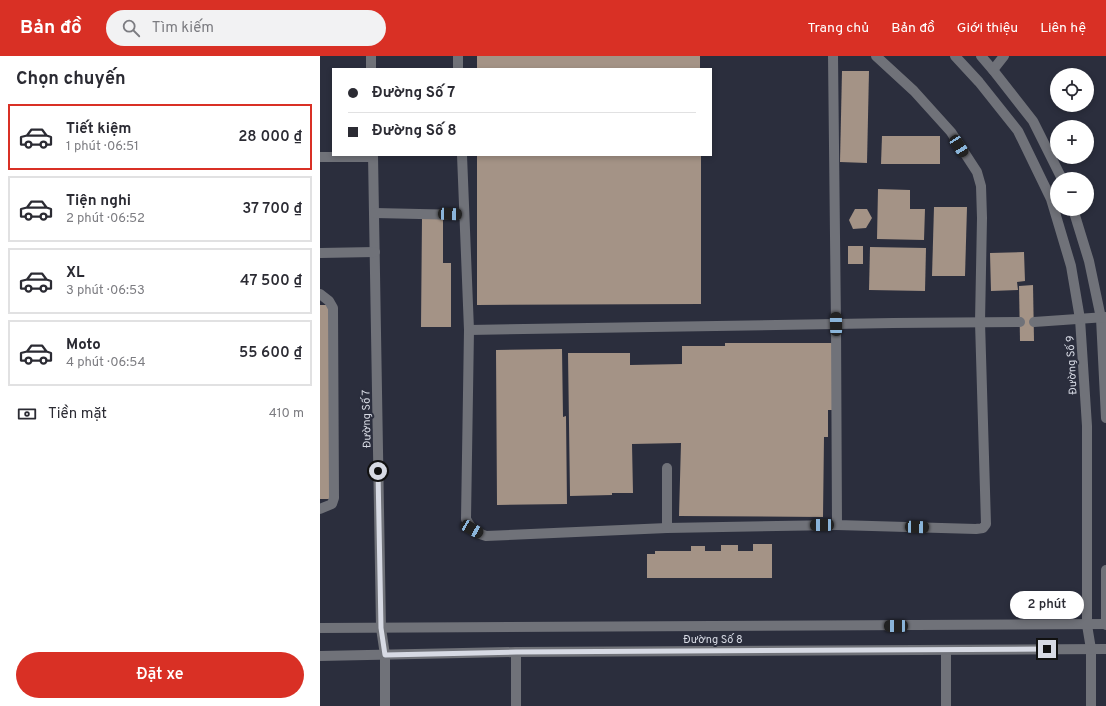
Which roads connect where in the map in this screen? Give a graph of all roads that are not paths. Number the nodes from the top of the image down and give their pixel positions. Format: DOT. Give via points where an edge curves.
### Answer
graph roads {
  1 [pos="371,56"];
  2 [pos="458,56"];
  3 [pos="833,56"];
  4 [pos="876,56"];
  5 [pos="955,56"];
  6 [pos="981,56"];
  7 [pos="1004,56"];
  8 [pos="371,68"];
  9 [pos="458,68"];
  10 [pos="993,70"];
  11 [pos="320,156"];
  12 [pos="373,156"];
  13 [pos="462,156"];
  14 [pos="1058,172"];
  15 [pos="375,213"];
  16 [pos="464,215"];
  17 [pos="1075,216"];
  18 [pos="375,252"];
  19 [pos="320,253"];
  20 [pos="320,294"];
  21 [pos="1104,317"];
  22 [pos="1080,318"];
  23 [pos="980,322"];
  24 [pos="1020,322"];
  25 [pos="1034,322"];
  26 [pos="836,324"];
  27 [pos="469,330"];
  28 [pos="1106,418"];
  29 [pos="667,468"];
  30 [pos="320,509"];
  31 [pos="837,525"];
  32 [pos="667,528"];
  33 [pos="1106,570"];
  34 [pos="1087,625"];
  35 [pos="1106,625"];
  36 [pos="320,628"];
  37 [pos="381,628"];
  38 [pos="1091,649"];
  39 [pos="1106,649"];
  40 [pos="946,650"];
  41 [pos="516,652"];
  42 [pos="385,655"];
  43 [pos="320,656"];
  44 [pos="385,706"];
  45 [pos="516,706"];
  46 [pos="946,706"];
  47 [pos="1091,706"];
  1 -- 8 [label="street"];
  2 -- 9 [label="street"];
  3 -- 26 [label="street"];
  4 -- 23 [label="street" via="914,91 951,132 977,172 981,186 982,218"];
  5 -- 22 [label="street, Đường Số 9" via="1018,131 1051,199 1071,266"];
  6 -- 10 [label="street"];
  7 -- 10 [label="street"];
  10 -- 14 [label="street" via="1033,121"];
  11 -- 12 [label="street"];
  12 -- 15 [label="street, Đường Số 7"];
  13 -- 16 [label="street"];
  15 -- 16 [label="street"];
  15 -- 18 [label="street, Đường Số 7"];
  16 -- 27 [label="street"];
  17 -- 21 [label="street"];
  18 -- 19 [label="street"];
  18 -- 37 [label="street, Đường Số 7"];
  20 -- 30 [label="street" via="333,308 334,498 327,508"];
  21 -- 22 [label="street"];
  21 -- 28 [label="street"];
  22 -- 25 [label="street"];
  22 -- 34 [label="street, Đường Số 9" via="1087,426"];
  23 -- 24 [label="street"];
  23 -- 26 [label="street"];
  23 -- 31 [label="street" via="986,524 983,528 976,529"];
  26 -- 27 [label="street"];
  26 -- 31 [label="street"];
  27 -- 32 [label="street" via="466,519 472,529 486,536"];
  29 -- 32 [label="street"];
  31 -- 32 [label="street"];
  33 -- 35 [label="street"];
  34 -- 35 [label="street, Đường Số 8"];
  34 -- 37 [label="street, Đường Số 8"];
  34 -- 38 [label="street, Đường Số 9"];
  36 -- 37 [label="street, Đường Số 8"];
  37 -- 42 [label="street, Đường Số 7"];
  38 -- 39 [label="street, Đường Số 8"];
  38 -- 40 [label="street, Đường Số 8"];
  38 -- 47 [label="street, Đường Số 9"];
  40 -- 41 [label="street, Đường Số 8"];
  40 -- 46 [label="street"];
  41 -- 42 [label="street, Đường Số 8"];
  41 -- 45 [label="street"];
  42 -- 43 [label="street, Đường Số 8"];
  42 -- 44 [label="street, Đường Số 7"];
}
